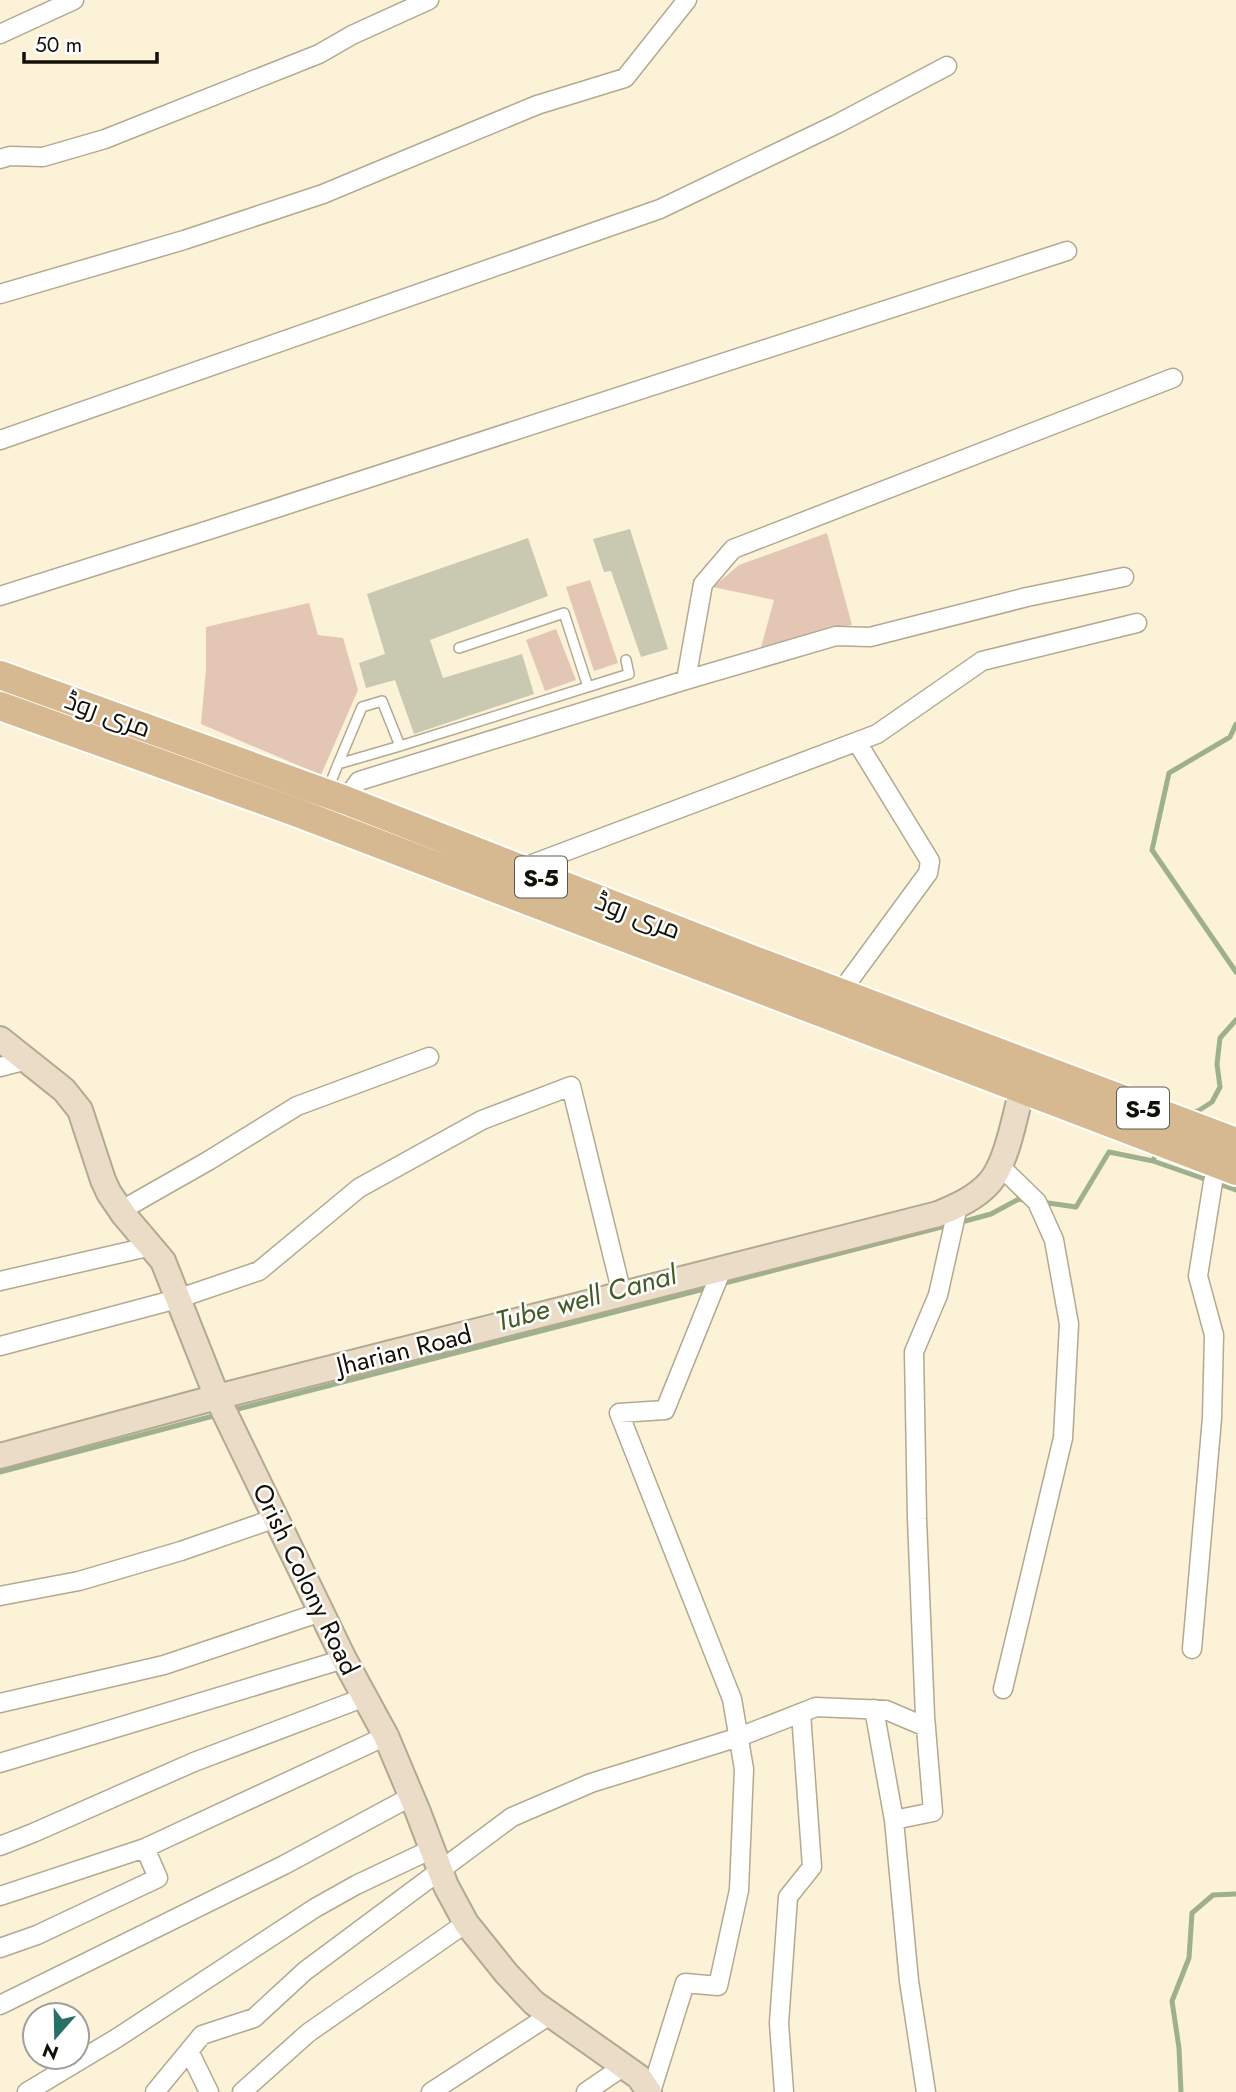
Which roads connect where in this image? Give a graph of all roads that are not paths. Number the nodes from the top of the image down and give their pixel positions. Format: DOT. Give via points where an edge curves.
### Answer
graph roads {
  1 [pos="74,0"];
  2 [pos="429,0"];
  3 [pos="687,0"];
  4 [pos="0,34"];
  5 [pos="947,66"];
  6 [pos="0,159"];
  7 [pos="1067,251"];
  8 [pos="0,294"];
  9 [pos="1173,378"];
  10 [pos="0,440"];
  11 [pos="1124,576"];
  12 [pos="0,596"];
  13 [pos="1137,624"];
  14 [pos="459,648"];
  15 [pos="626,660"];
  16 [pos="0,675"];
  17 [pos="686,680"];
  18 [pos="588,687"];
  19 [pos="0,706"];
  20 [pos="857,742"];
  21 [pos="400,746"];
  22 [pos="196,747"];
  23 [pos="338,764"];
  24 [pos="187,773"];
  25 [pos="336,797"];
  26 [pos="519,869"];
  27 [pos="750,972"];
  28 [pos="840,993"];
  29 [pos="0,1040"];
  30 [pos="429,1057"];
  31 [pos="27,1060"];
  32 [pos="0,1067"];
  33 [pos="1022,1089"];
  34 [pos="1078,1097"];
  35 [pos="1236,1142"];
  36 [pos="1215,1156"];
  37 [pos="1000,1166"];
  38 [pos="958,1206"];
  39 [pos="120,1210"];
  40 [pos="152,1246"];
  41 [pos="722,1269"];
  42 [pos="0,1281"];
  43 [pos="622,1294"];
  44 [pos="177,1299"];
  45 [pos="0,1346"];
  46 [pos="217,1397"];
  47 [pos="0,1455"];
  48 [pos="276,1518"];
  49 [pos="0,1595"];
  50 [pos="321,1612"];
  51 [pos="1192,1649"];
  52 [pos="344,1659"];
  53 [pos="1003,1689"];
  54 [pos="365,1697"];
  55 [pos="0,1703"];
  56 [pos="874,1709"];
  57 [pos="801,1713"];
  58 [pos="926,1727"];
  59 [pos="386,1737"];
  60 [pos="739,1737"];
  61 [pos="0,1763"];
  62 [pos="412,1796"];
  63 [pos="894,1820"];
  64 [pos="0,1846"];
  65 [pos="145,1848"];
  66 [pos="436,1859"];
  67 [pos="0,1896"];
  68 [pos="466,1923"];
  69 [pos="0,1948"];
  70 [pos="0,2005"];
  71 [pos="550,2015"];
  72 [pos="189,2051"];
  73 [pos="624,2066"];
  74 [pos="27,2092"];
  75 [pos="155,2092"];
  76 [pos="209,2092"];
  77 [pos="242,2092"];
  78 [pos="431,2092"];
  79 [pos="586,2092"];
  80 [pos="650,2092"];
  81 [pos="784,2092"];
  82 [pos="926,2092"];
  1 -- 4 [label="street"];
  2 -- 6 [label="street" via="319,54 105,139 43,157"];
  3 -- 8 [label="street" via="625,78 537,105 323,194"];
  5 -- 10 [label="street" via="660,209"];
  7 -- 12 [label="street"];
  9 -- 17 [label="street" via="733,549 704,584"];
  11 -- 17 [label="street" via="870,637 836,636"];
  13 -- 20 [label="street" via="982,661 877,734"];
  14 -- 18 [label="lane" via="564,613"];
  15 -- 18 [label="lane" via="629,674"];
  16 -- 22 [label="main road, مری روڈ / S-5"];
  17 -- 25 [label="street" via="359,781"];
  18 -- 21 [label="lane"];
  19 -- 24 [label="main road, مری روڈ / S-5"];
  20 -- 26 [label="street"];
  20 -- 28 [label="street" via="930,861 928,873"];
  21 -- 23 [label="lane"];
  21 -- 23 [label="lane" via="382,701 362,707"];
  22 -- 24 [label="main road"];
  22 -- 25 [label="main road, مری روڈ / S-5"];
  23 -- 25 [label="lane"];
  24 -- 27 [label="main road, مری روڈ / S-5"];
  25 -- 26 [label="main road, مری روڈ / S-5"];
  26 -- 27 [label="main road, مری روڈ / S-5"];
  27 -- 28 [label="main road, مری روڈ / S-5"];
  27 -- 33 [label="main road, مری روڈ / S-5"];
  28 -- 34 [label="main road, مری روڈ / S-5"];
  29 -- 31 [label="street, Orish Colony Road"];
  30 -- 39 [label="street" via="297,1106"];
  31 -- 32 [label="street"];
  31 -- 39 [label="street, Orish Colony Road" via="64,1090 80,1110 103,1180"];
  33 -- 34 [label="main road, مری روڈ / S-5"];
  33 -- 37 [label="street, Jharian Road"];
  34 -- 36 [label="main road, مری روڈ / S-5"];
  35 -- 36 [label="main road, مری روڈ / S-5"];
  36 -- 51 [label="street" via="1198,1276 1214,1335 1212,1418"];
  37 -- 38 [label="street, Jharian Road" via="989,1183"];
  37 -- 53 [label="street" via="1037,1202 1054,1240 1069,1324 1063,1438"];
  38 -- 41 [label="street, Jharian Road"];
  38 -- 58 [label="street" via="938,1295 914,1352"];
  39 -- 40 [label="street, Orish Colony Road"];
  40 -- 42 [label="street"];
  40 -- 44 [label="street, Orish Colony Road" via="163,1261"];
  41 -- 43 [label="street, Jharian Road"];
  41 -- 60 [label="street" via="664,1410 619,1413 732,1699"];
  43 -- 44 [label="street" via="571,1086 482,1120 359,1188 260,1271"];
  43 -- 46 [label="street, Jharian Road"];
  44 -- 45 [label="street"];
  44 -- 46 [label="street, Orish Colony Road"];
  46 -- 47 [label="street, Jharian Road"];
  46 -- 48 [label="street, Orish Colony Road"];
  48 -- 49 [label="street" via="79,1581"];
  48 -- 50 [label="street, Orish Colony Road"];
  50 -- 52 [label="street, Orish Colony Road"];
  50 -- 55 [label="street" via="164,1665"];
  52 -- 54 [label="street, Orish Colony Road"];
  52 -- 61 [label="street"];
  54 -- 59 [label="street, Orish Colony Road"];
  54 -- 64 [label="street" via="194,1762"];
  56 -- 57 [label="street" via="816,1707"];
  56 -- 58 [label="street"];
  56 -- 63 [label="street"];
  57 -- 60 [label="street"];
  57 -- 81 [label="street" via="812,1867 788,1897 779,2023"];
  58 -- 63 [label="street" via="933,1812"];
  59 -- 62 [label="street, Orish Colony Road"];
  59 -- 65 [label="street"];
  60 -- 66 [label="street" via="591,1783 512,1817"];
  60 -- 80 [label="street" via="744,1769 738,1890 718,1986 685,1983"];
  62 -- 66 [label="street, Orish Colony Road"];
  62 -- 70 [label="street" via="272,1871"];
  63 -- 82 [label="street" via="909,1981"];
  65 -- 67 [label="street"];
  65 -- 69 [label="street" via="158,1878"];
  66 -- 68 [label="street, Orish Colony Road"];
  66 -- 72 [label="street" via="254,2018 202,2035"];
  66 -- 74 [label="street" via="356,1885 315,1908"];
  68 -- 71 [label="street, Orish Colony Road" via="506,1973"];
  68 -- 77 [label="street" via="308,2033"];
  71 -- 73 [label="street, Orish Colony Road"];
  71 -- 78 [label="street"];
  72 -- 75 [label="street"];
  72 -- 76 [label="street"];
  73 -- 79 [label="street"];
  73 -- 80 [label="street, Orish Colony Road"];
}
